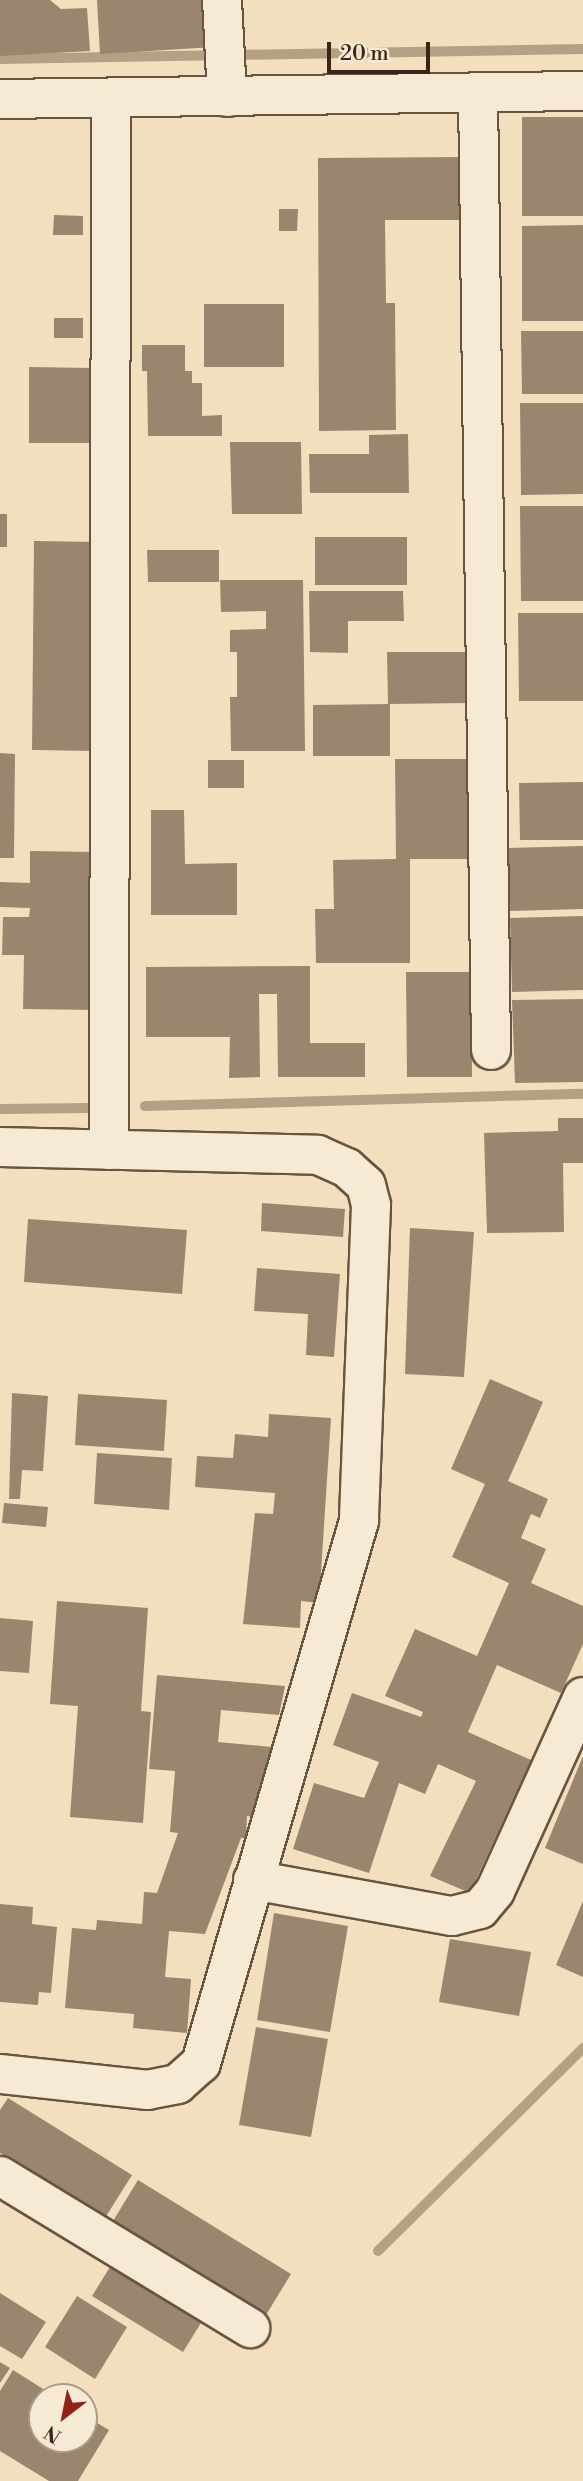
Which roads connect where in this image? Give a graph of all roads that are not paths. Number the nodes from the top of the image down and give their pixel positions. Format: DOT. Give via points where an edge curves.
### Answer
graph roads {
  1 [pos="222,0"];
  2 [pos="226,69"];
  3 [pos="583,91"];
  4 [pos="478,93"];
  5 [pos="0,99"];
  6 [pos="111,100"];
  7 [pos="491,1050"];
  8 [pos="0,1147"];
  9 [pos="108,1150"];
  10 [pos="583,1697"];
  11 [pos="253,1880"];
  12 [pos="0,2074"];
  13 [pos="0,2176"];
  14 [pos="250,2328"];
  1 -- 2 [label="street"];
  2 -- 4 [label="street"];
  2 -- 6 [label="street"];
  3 -- 4 [label="street"];
  4 -- 7 [label="street"];
  5 -- 6 [label="street"];
  6 -- 9 [label="street"];
  8 -- 9 [label="street"];
  9 -- 11 [label="street" via="318,1155 347,1168 366,1185 371,1205 359,1521"];
  10 -- 11 [label="street" via="495,1891 480,1909 452,1916"];
  11 -- 12 [label="street" via="201,2063 178,2084 148,2090"];
  13 -- 14 [label="street"];
}
